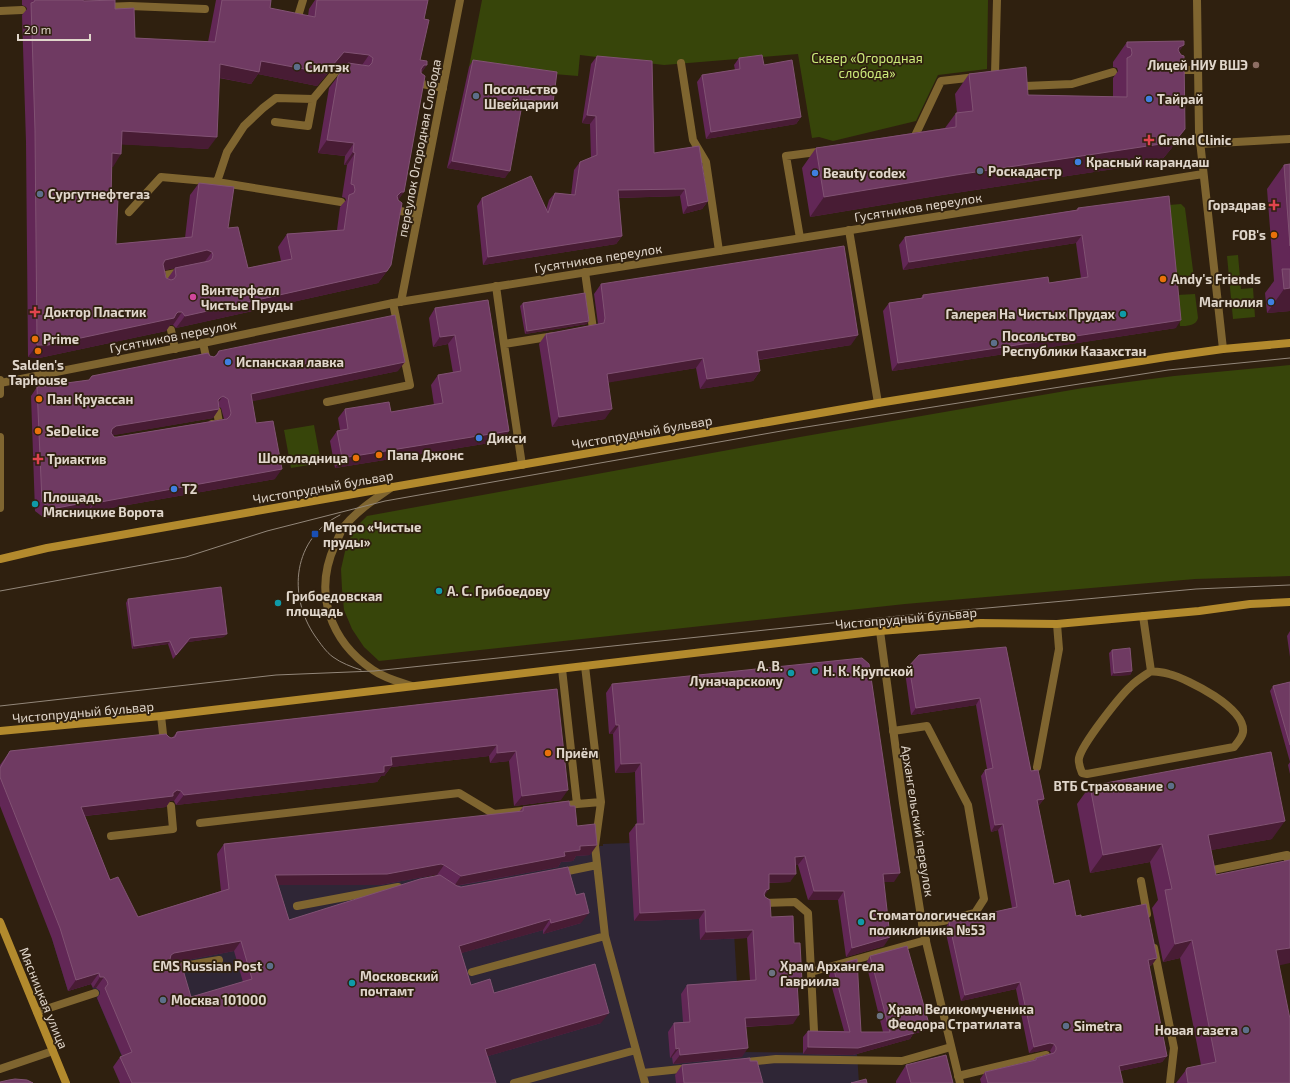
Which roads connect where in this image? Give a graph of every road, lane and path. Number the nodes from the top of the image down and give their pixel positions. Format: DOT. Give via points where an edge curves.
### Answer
graph roads {
  1 [pos="302,0"];
  2 [pos="460,0"];
  3 [pos="997,0"];
  4 [pos="1197,0"];
  5 [pos="170,4"];
  6 [pos="98,7"];
  7 [pos="205,9"];
  8 [pos="22,10"];
  9 [pos="0,11"];
  10 [pos="299,13"];
  11 [pos="681,63"];
  12 [pos="1170,70"];
  13 [pos="1198,70"];
  14 [pos="1113,72"];
  15 [pos="359,73"];
  16 [pos="1003,77"];
  17 [pos="417,83"];
  18 [pos="443,88"];
  19 [pos="313,99"];
  20 [pos="275,122"];
  21 [pos="899,140"];
  22 [pos="1290,140"];
  23 [pos="1200,144"];
  24 [pos="830,150"];
  25 [pos="1203,174"];
  26 [pos="217,182"];
  27 [pos="341,202"];
  28 [pos="394,210"];
  29 [pos="129,212"];
  30 [pos="418,214"];
  31 [pos="849,230"];
  32 [pos="800,238"];
  33 [pos="719,251"];
  34 [pos="191,270"];
  35 [pos="585,272"];
  36 [pos="496,286"];
  37 [pos="162,288"];
  38 [pos="397,302"];
  39 [pos="171,330"];
  40 [pos="578,331"];
  41 [pos="563,334"];
  42 [pos="203,343"];
  43 [pos="1290,343"];
  44 [pos="504,344"];
  45 [pos="175,348"];
  46 [pos="1223,349"];
  47 [pos="207,361"];
  48 [pos="0,382"];
  49 [pos="0,394"];
  50 [pos="326,402"];
  51 [pos="878,403"];
  52 [pos="217,411"];
  53 [pos="203,426"];
  54 [pos="0,437"];
  55 [pos="522,465"];
  56 [pos="393,487"];
  57 [pos="0,508"];
  58 [pos="0,559"];
  59 [pos="1290,602"];
  60 [pos="1142,616"];
  61 [pos="1057,624"];
  62 [pos="880,631"];
  63 [pos="585,666"];
  64 [pos="562,669"];
  65 [pos="1151,671"];
  66 [pos="412,686"];
  67 [pos="161,716"];
  68 [pos="893,731"];
  69 [pos="0,732"];
  70 [pos="164,743"];
  71 [pos="1036,767"];
  72 [pos="601,802"];
  73 [pos="577,804"];
  74 [pos="171,806"];
  75 [pos="554,807"];
  76 [pos="539,809"];
  77 [pos="200,823"];
  78 [pos="111,836"];
  79 [pos="597,866"];
  80 [pos="1290,870"];
  81 [pos="1208,871"];
  82 [pos="552,874"];
  83 [pos="1141,881"];
  84 [pos="403,886"];
  85 [pos="763,903"];
  86 [pos="297,906"];
  87 [pos="1148,919"];
  88 [pos="0,922"];
  89 [pos="922,924"];
  90 [pos="605,936"];
  91 [pos="926,940"];
  92 [pos="1153,942"];
  93 [pos="219,960"];
  94 [pos="168,969"];
  95 [pos="472,972"];
  96 [pos="811,972"];
  97 [pos="95,993"];
  98 [pos="37,1012"];
  99 [pos="814,1031"];
  100 [pos="951,1047"];
  101 [pos="53,1050"];
  102 [pos="636,1050"];
  103 [pos="1046,1055"];
  104 [pos="737,1063"];
  105 [pos="698,1067"];
  106 [pos="0,1069"];
  107 [pos="643,1073"];
  108 [pos="959,1080"];
  109 [pos="66,1083"];
  110 [pos="514,1083"];
  111 [pos="645,1083"];
  112 [pos="1170,1083"];
  1 -- 10 [label="street"];
  2 -- 18 [label="street, переулок Огородная Слобода"];
  3 -- 16 [label="street"];
  4 -- 13 [label="street"];
  5 -- 6 [label="street"];
  5 -- 7 [label="street"];
  8 -- 9 [label="street"];
  11 -- 33 [label="street" via="693,140 706,162"];
  12 -- 13 [label="street"];
  13 -- 23 [label="street"];
  14 -- 16 [label="street" via="1072,84 1025,86"];
  15 -- 19 [label="street" via="337,70"];
  16 -- 21 [label="street" via="941,80 914,138"];
  17 -- 18 [label="street"];
  18 -- 30 [label="street, переулок Огородная Слобода"];
  19 -- 20 [label="street" via="308,126"];
  19 -- 26 [label="street" via="276,98 262,108 244,126 227,152"];
  22 -- 23 [label="street"];
  23 -- 25 [label="street"];
  24 -- 32 [label="street" via="786,156"];
  25 -- 31 [label="street, Гусятников переулок"];
  25 -- 46 [label="street"];
  26 -- 27 [label="street"];
  26 -- 29 [label="street" via="161,177"];
  28 -- 30 [label="street"];
  30 -- 38 [label="street, переулок Огородная Слобода"];
  31 -- 32 [label="street, Гусятников переулок"];
  31 -- 51 [label="street"];
  32 -- 33 [label="street, Гусятников переулок"];
  33 -- 35 [label="street, Гусятников переулок"];
  34 -- 37 [label="street" via="160,276"];
  35 -- 36 [label="street, Гусятников переулок"];
  35 -- 40 [label="street" via="593,329"];
  36 -- 38 [label="street, Гусятников переулок"];
  36 -- 44 [label="street"];
  38 -- 42 [label="street, Гусятников переулок"];
  38 -- 50 [label="street" via="410,385"];
  39 -- 45 [label="street"];
  41 -- 44 [label="street"];
  42 -- 45 [label="street, Гусятников переулок"];
  42 -- 47 [label="street"];
  43 -- 46 [label="main road, Чистопрудный бульвар"];
  44 -- 55 [label="street"];
  45 -- 48 [label="street, Гусятников переулок"];
  46 -- 51 [label="main road, Чистопрудный бульвар"];
  48 -- 49 [label="street"];
  51 -- 55 [label="main road, Чистопрудный бульвар"];
  52 -- 53 [label="street" via="219,423"];
  54 -- 57 [label="street"];
  55 -- 56 [label="main road, Чистопрудный бульвар"];
  56 -- 58 [label="main road, Чистопрудный бульвар" via="47,548"];
  56 -- 66 [label="street" via="362,508 343,529 326,571 326,591 328,609 335,629 354,656 374,671"];
  59 -- 60 [label="main road, Чистопрудный бульвар"];
  60 -- 61 [label="main road, Чистопрудный бульвар"];
  60 -- 65 [label="street"];
  61 -- 62 [label="main road, Чистопрудный бульвар" via="981,622"];
  61 -- 71 [label="street" via="1059,649"];
  62 -- 63 [label="main road, Чистопрудный бульвар"];
  62 -- 68 [label="street, Архангельский переулок"];
  63 -- 64 [label="main road, Чистопрудный бульвар"];
  63 -- 72 [label="street"];
  64 -- 66 [label="main road, Чистопрудный бульвар"];
  64 -- 73 [label="street"];
  65 -- 65 [label="street" via="1190,682 1225,704 1242,721 1243,731 1240,740 1234,747 1082,773 1079,758 1104,718 1131,686"];
  66 -- 67 [label="main road, Чистопрудный бульвар"];
  67 -- 69 [label="main road, Чистопрудный бульвар"];
  67 -- 70 [label="street"];
  68 -- 89 [label="street, Архангельский переулок"];
  68 -- 89 [label="street" via="927,726 968,805 984,900 975,913"];
  72 -- 73 [label="street"];
  72 -- 79 [label="street" via="595,846"];
  73 -- 75 [label="street"];
  74 -- 78 [label="street" via="173,829"];
  76 -- 77 [label="street" via="494,814 459,793"];
  79 -- 82 [label="street"];
  79 -- 90 [label="street"];
  80 -- 81 [label="street" via="1287,855"];
  83 -- 87 [label="street"];
  84 -- 86 [label="street"];
  85 -- 96 [label="street" via="795,902 808,913"];
  88 -- 98 [label="main road, Мясницкая улица"];
  89 -- 91 [label="street, Архангельский переулок"];
  90 -- 95 [label="street"];
  90 -- 102 [label="street"];
  91 -- 96 [label="street"];
  91 -- 100 [label="street, Архангельский переулок"];
  92 -- 112 [label="street" via="1174,1048"];
  93 -- 94 [label="street"];
  96 -- 99 [label="street"];
  97 -- 98 [label="street"];
  98 -- 101 [label="main road, Мясницкая улица"];
  100 -- 104 [label="street" via="902,1061 776,1059"];
  100 -- 108 [label="street, Архангельский переулок"];
  101 -- 106 [label="street"];
  101 -- 109 [label="main road, Мясницкая улица"];
  102 -- 107 [label="street"];
  102 -- 110 [label="street"];
  103 -- 108 [label="street"];
  105 -- 107 [label="street"];
  107 -- 111 [label="street"];
}
